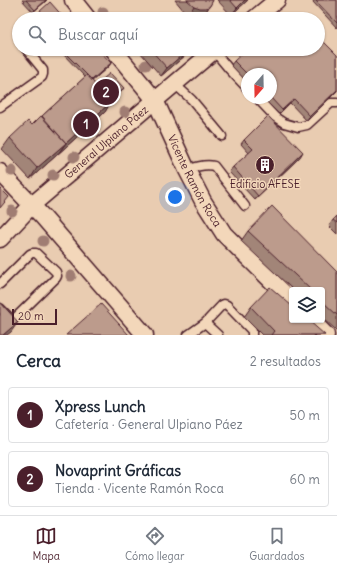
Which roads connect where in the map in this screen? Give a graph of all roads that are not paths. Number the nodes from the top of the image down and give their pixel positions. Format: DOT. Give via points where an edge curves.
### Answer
graph roads {
  1 [pos="73,0"];
  2 [pos="278,0"];
  3 [pos="82,12"];
  4 [pos="263,12"];
  5 [pos="32,56"];
  6 [pos="119,56"];
  7 [pos="208,56"];
  8 [pos="220,56"];
  9 [pos="241,81"];
  10 [pos="176,83"];
  11 [pos="155,100"];
  12 [pos="337,103"];
  13 [pos="263,104"];
  14 [pos="0,107"];
  15 [pos="222,136"];
  16 [pos="187,170"];
  17 [pos="0,172"];
  18 [pos="32,206"];
  19 [pos="245,206"];
  20 [pos="0,239"];
  21 [pos="0,284"];
  22 [pos="289,298"];
  23 [pos="0,308"];
  24 [pos="205,323"];
  25 [pos="314,323"];
  26 [pos="145,335"];
  27 [pos="188,335"];
  28 [pos="218,335"];
  29 [pos="252,335"];
  30 [pos="326,335"];
  1 -- 3 [label="street"];
  2 -- 4 [label="street"];
  5 -- 14 [label="lane" via="43,70 42,77"];
  6 -- 11 [label="street, Vicente Ramón Roca"];
  7 -- 10 [label="street, General Ulpiano Páez"];
  8 -- 9 [label="lane"];
  10 -- 11 [label="street, General Ulpiano Páez"];
  10 -- 15 [label="lane"];
  11 -- 16 [label="street, Vicente Ramón Roca"];
  11 -- 18 [label="street, General Ulpiano Páez"];
  12 -- 13 [label="lane" via="331,103 307,125 298,127 284,123"];
  16 -- 19 [label="lane" via="214,166"];
  16 -- 22 [label="street, Vicente Ramón Roca" via="224,234"];
  17 -- 18 [label="street"];
  18 -- 20 [label="street, General Ulpiano Páez"];
  18 -- 26 [label="street"];
  21 -- 23 [label="lane" via="32,253 36,253 57,276 14,319"];
  24 -- 27 [label="lane"];
  24 -- 28 [label="lane"];
  24 -- 29 [label="lane" via="224,304 252,332"];
  25 -- 30 [label="street"];
}
